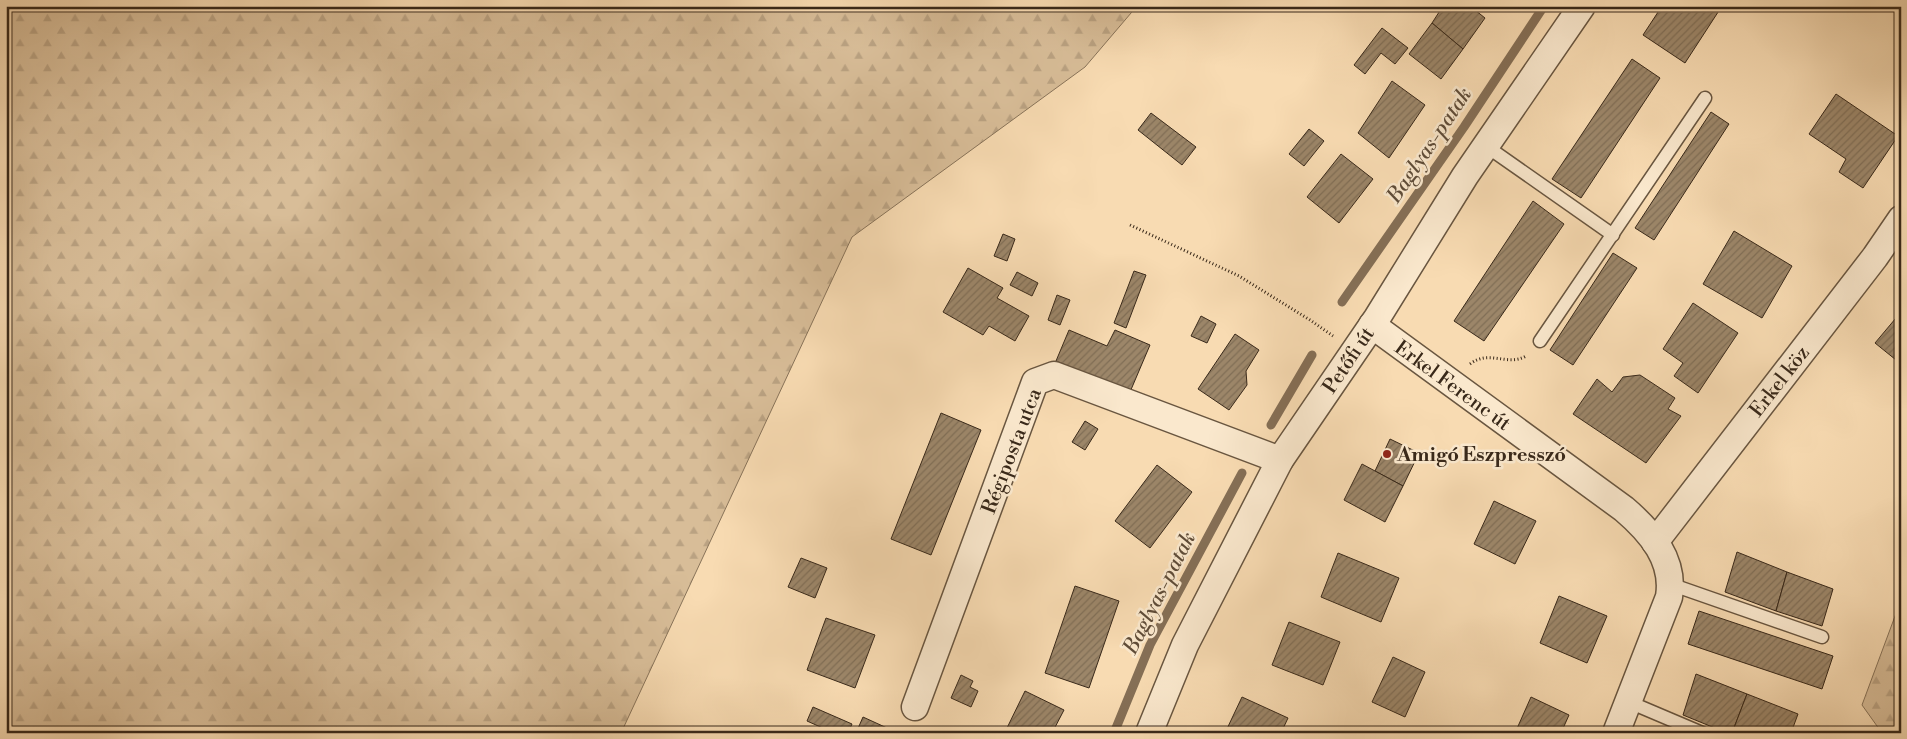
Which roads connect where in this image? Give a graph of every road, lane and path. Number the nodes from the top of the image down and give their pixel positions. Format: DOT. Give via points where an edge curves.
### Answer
graph roads {
  1 [pos="1582,6"];
  2 [pos="1705,98"];
  3 [pos="1486,146"];
  4 [pos="1901,219"];
  5 [pos="1130,225"];
  6 [pos="1613,234"];
  7 [pos="1372,325"];
  8 [pos="1540,341"];
  9 [pos="1354,352"];
  10 [pos="1454,385"];
  11 [pos="1280,460"];
  12 [pos="1655,542"];
  13 [pos="1670,584"];
  14 [pos="1822,637"];
  15 [pos="1629,702"];
  16 [pos="915,707"];
  17 [pos="1149,733"];
  18 [pos="1616,733"];
  19 [pos="1702,733"];
  1 -- 3 [label="street, Petőfi út"];
  2 -- 6 [label="lane"];
  3 -- 6 [label="lane"];
  3 -- 7 [label="street, Petőfi út"];
  4 -- 12 [label="street, Erkel köz"];
  5 -- 9 [label="path" via="1239,276"];
  6 -- 8 [label="lane"];
  7 -- 9 [label="street, Petőfi út"];
  7 -- 10 [label="street, Erkel Ferenc út"];
  8 -- 10 [label="path" via="1531,354 1523,358 1476,359"];
  9 -- 11 [label="street, Petőfi út"];
  10 -- 12 [label="street, Erkel Ferenc út" via="1624,509"];
  11 -- 16 [label="street, Régiposta utca" via="1054,375 1035,382"];
  11 -- 17 [label="street, Petőfi út" via="1185,645"];
  12 -- 13 [label="street, Erkel Ferenc út" via="1667,562"];
  13 -- 14 [label="lane"];
  13 -- 15 [label="street, Erkel Ferenc út" via="1667,604"];
  15 -- 18 [label="street, Erkel Ferenc út"];
  15 -- 19 [label="lane"];
}
